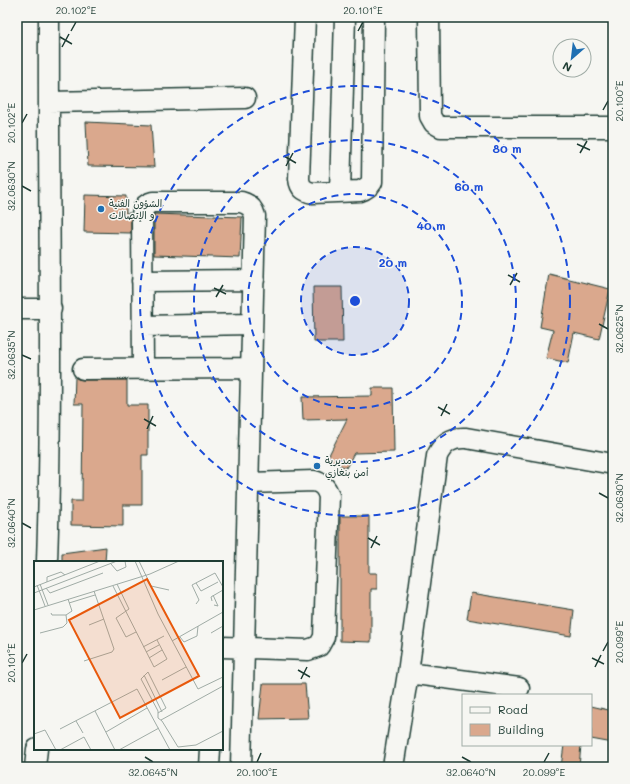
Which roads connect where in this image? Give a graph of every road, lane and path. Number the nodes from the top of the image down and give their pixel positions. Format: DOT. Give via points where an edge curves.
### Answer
graph roads {
  1 [pos="49,17"];
  2 [pos="305,17"];
  3 [pos="345,17"];
  4 [pos="374,17"];
  5 [pos="429,17"];
  6 [pos="246,98"];
  7 [pos="49,102"];
  8 [pos="613,127"];
  9 [pos="340,191"];
  10 [pos="254,280"];
  11 [pos="142,281"];
  12 [pos="17,309"];
  13 [pos="51,309"];
  14 [pos="252,324"];
  15 [pos="143,326"];
  16 [pos="251,368"];
  17 [pos="83,369"];
  18 [pos="143,369"];
  19 [pos="613,464"];
  20 [pos="248,483"];
  21 [pos="47,561"];
  22 [pos="223,647"];
  23 [pos="244,648"];
  24 [pos="408,673"];
  25 [pos="519,688"];
  26 [pos="37,750"];
  27 [pos="210,750"];
  28 [pos="35,767"];
  29 [pos="209,767"];
  30 [pos="241,767"];
  31 [pos="393,767"];
  1 -- 7 [label="street"];
  2 -- 9 [label="street" via="300,184 303,189 313,193"];
  3 -- 9 [label="street"];
  4 -- 9 [label="street" via="372,182 365,189"];
  5 -- 8 [label="street" via="430,116 434,123 441,127"];
  6 -- 7 [label="street"];
  7 -- 13 [label="street"];
  10 -- 11 [label="street"];
  10 -- 11 [label="street" via="255,216 250,205 241,202 153,202 146,205 142,212"];
  10 -- 14 [label="street"];
  11 -- 15 [label="street"];
  12 -- 13 [label="street"];
  13 -- 21 [label="street"];
  14 -- 15 [label="street"];
  14 -- 16 [label="street"];
  15 -- 18 [label="street"];
  16 -- 18 [label="street"];
  16 -- 20 [label="street"];
  17 -- 18 [label="street"];
  19 -- 24 [label="street" via="466,438 455,438 444,444 437,456"];
  20 -- 23 [label="street"];
  20 -- 23 [label="street" via="314,481 324,485 329,496 322,642 314,649 308,650"];
  22 -- 23 [label="street"];
  23 -- 30 [label="street"];
  24 -- 25 [label="street"];
  24 -- 31 [label="street"];
  26 -- 28 [label="street"];
  27 -- 29 [label="street"];
}
